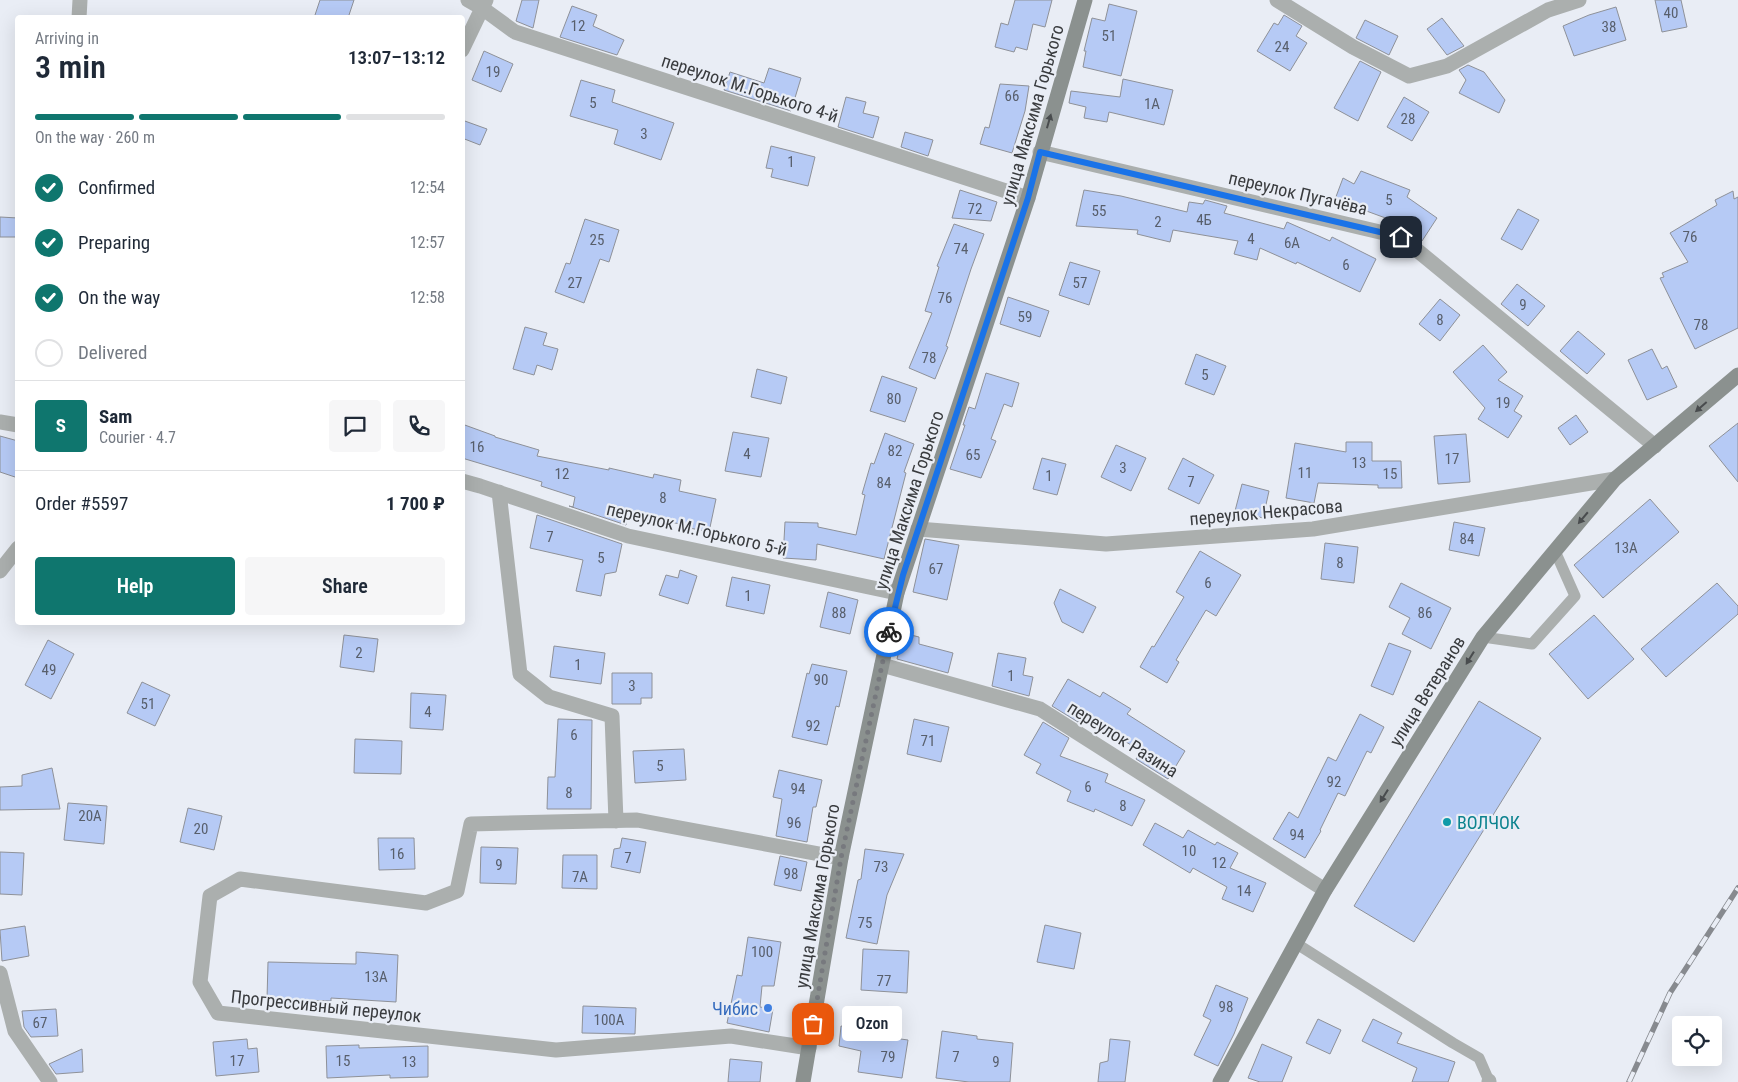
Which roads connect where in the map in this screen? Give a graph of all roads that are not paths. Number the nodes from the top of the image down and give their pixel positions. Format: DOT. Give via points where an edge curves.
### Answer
graph roads {
  1 [pos="80,0"];
  2 [pos="468,0"];
  3 [pos="1085,0"];
  4 [pos="1277,0"];
  5 [pos="1580,0"];
  6 [pos="484,4"];
  7 [pos="79,15"];
  8 [pos="465,44"];
  9 [pos="1040,152"];
  10 [pos="1028,198"];
  11 [pos="1738,375"];
  12 [pos="0,422"];
  13 [pos="15,424"];
  14 [pos="1655,446"];
  15 [pos="1615,479"];
  16 [pos="465,482"];
  17 [pos="499,492"];
  18 [pos="918,529"];
  19 [pos="1555,551"];
  20 [pos="15,552"];
  21 [pos="0,572"];
  22 [pos="898,593"];
  23 [pos="1483,637"];
  24 [pos="882,665"];
  25 [pos="616,821"];
  26 [pos="841,858"];
  27 [pos="1325,890"];
  28 [pos="1297,944"];
  29 [pos="0,973"];
  30 [pos="809,1048"];
  31 [pos="50,1082"];
  32 [pos="803,1082"];
  33 [pos="1220,1082"];
  34 [pos="1489,1082"];
  1 -- 7 [label="street"];
  2 -- 6 [label="street, переулок М.Горького 4-й"];
  9 -- 3 [label="street, улица Максима Горького, one-way"];
  4 -- 5 [label="street" via="1353,47 1409,76 1447,66 1548,10"];
  6 -- 8 [label="street"];
  6 -- 10 [label="street, переулок М.Горького 4-й" via="515,32"];
  9 -- 10 [label="street, улица Максима Горького"];
  9 -- 14 [label="street, переулок Пугачёва" via="1401,237"];
  10 -- 18 [label="street, улица Максима Горького"];
  11 -- 14 [label="street, улица Ветеранов, one-way"];
  12 -- 13 [label="street"];
  14 -- 15 [label="street, улица Ветеранов"];
  15 -- 18 [label="street, переулок Некрасова" via="1313,529 1106,544"];
  15 -- 19 [label="street, улица Ветеранов, one-way"];
  16 -- 17 [label="street, переулок М.Горького 5-й"];
  17 -- 22 [label="street, переулок М.Горького 5-й" via="628,536"];
  17 -- 25 [label="street" via="520,674 549,697 612,716"];
  18 -- 22 [label="street, улица Максима Горького"];
  19 -- 23 [label="street, улица Ветеранов"];
  19 -- 23 [label="lane" via="1575,596 1532,644"];
  20 -- 21 [label="street"];
  22 -- 24 [label="street, улица Максима Горького"];
  23 -- 27 [label="street, улица Ветеранов, one-way"];
  24 -- 26 [label="street, улица Максима Горького"];
  24 -- 27 [label="street, переулок Разина" via="1040,708"];
  25 -- 26 [label="street, Прогрессивный переулок" via="637,820"];
  25 -- 30 [label="street, Прогрессивный переулок" via="471,824 457,891 426,904 240,879 210,896 200,982 218,1014 556,1050 731,1036"];
  26 -- 30 [label="street, улица Максима Горького"];
  27 -- 28 [label="street, улица Ветеранов"];
  28 -- 33 [label="street, улица Ветеранов"];
  28 -- 34 [label="lane" via="1480,1058"];
  29 -- 31 [label="street" via="15,1031"];
  30 -- 32 [label="street, улица Максима Горького"];
}
